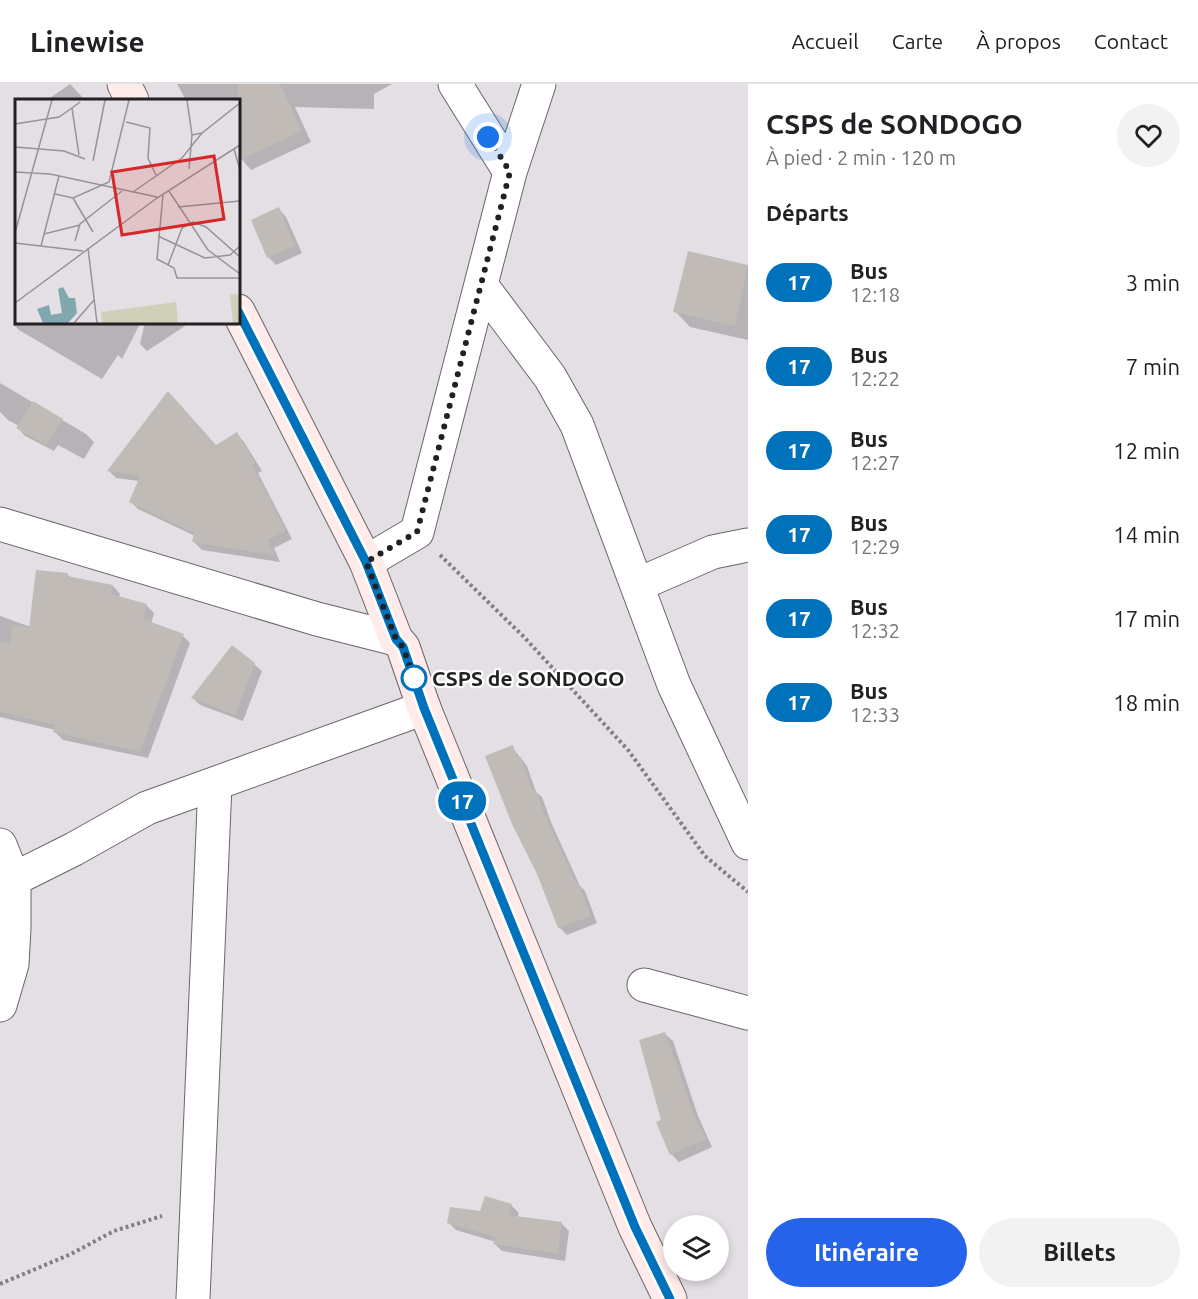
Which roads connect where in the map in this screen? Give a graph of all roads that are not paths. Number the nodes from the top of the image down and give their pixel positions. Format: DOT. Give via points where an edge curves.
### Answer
graph roads {
  1 [pos="124,84"];
  2 [pos="455,84"];
  3 [pos="539,84"];
  4 [pos="132,99"];
  5 [pos="510,172"];
  6 [pos="481,285"];
  7 [pos="240,315"];
  8 [pos="0,524"];
  9 [pos="748,544"];
  10 [pos="366,562"];
  11 [pos="636,585"];
  12 [pos="396,639"];
  13 [pos="424,708"];
  14 [pos="215,784"];
  15 [pos="748,843"];
  16 [pos="0,844"];
  17 [pos="7,883"];
  18 [pos="644,985"];
  19 [pos="0,1005"];
  20 [pos="748,1013"];
  21 [pos="194,1299"];
  22 [pos="670,1299"];
  1 -- 4 [label="street"];
  2 -- 5 [label="street"];
  3 -- 5 [label="street"];
  5 -- 6 [label="street"];
  6 -- 10 [label="street" via="417,532"];
  6 -- 11 [label="street" via="550,377 577,425"];
  7 -- 10 [label="street"];
  8 -- 12 [label="street"];
  9 -- 11 [label="street" via="713,552"];
  10 -- 12 [label="street"];
  11 -- 15 [label="street" via="674,685"];
  12 -- 13 [label="street" via="403,647"];
  13 -- 14 [label="street"];
  13 -- 22 [label="street" via="635,1227"];
  14 -- 17 [label="street" via="147,808"];
  14 -- 21 [label="street"];
  16 -- 17 [label="street"];
  17 -- 19 [label="street" via="12,964"];
  18 -- 20 [label="street"];
}
